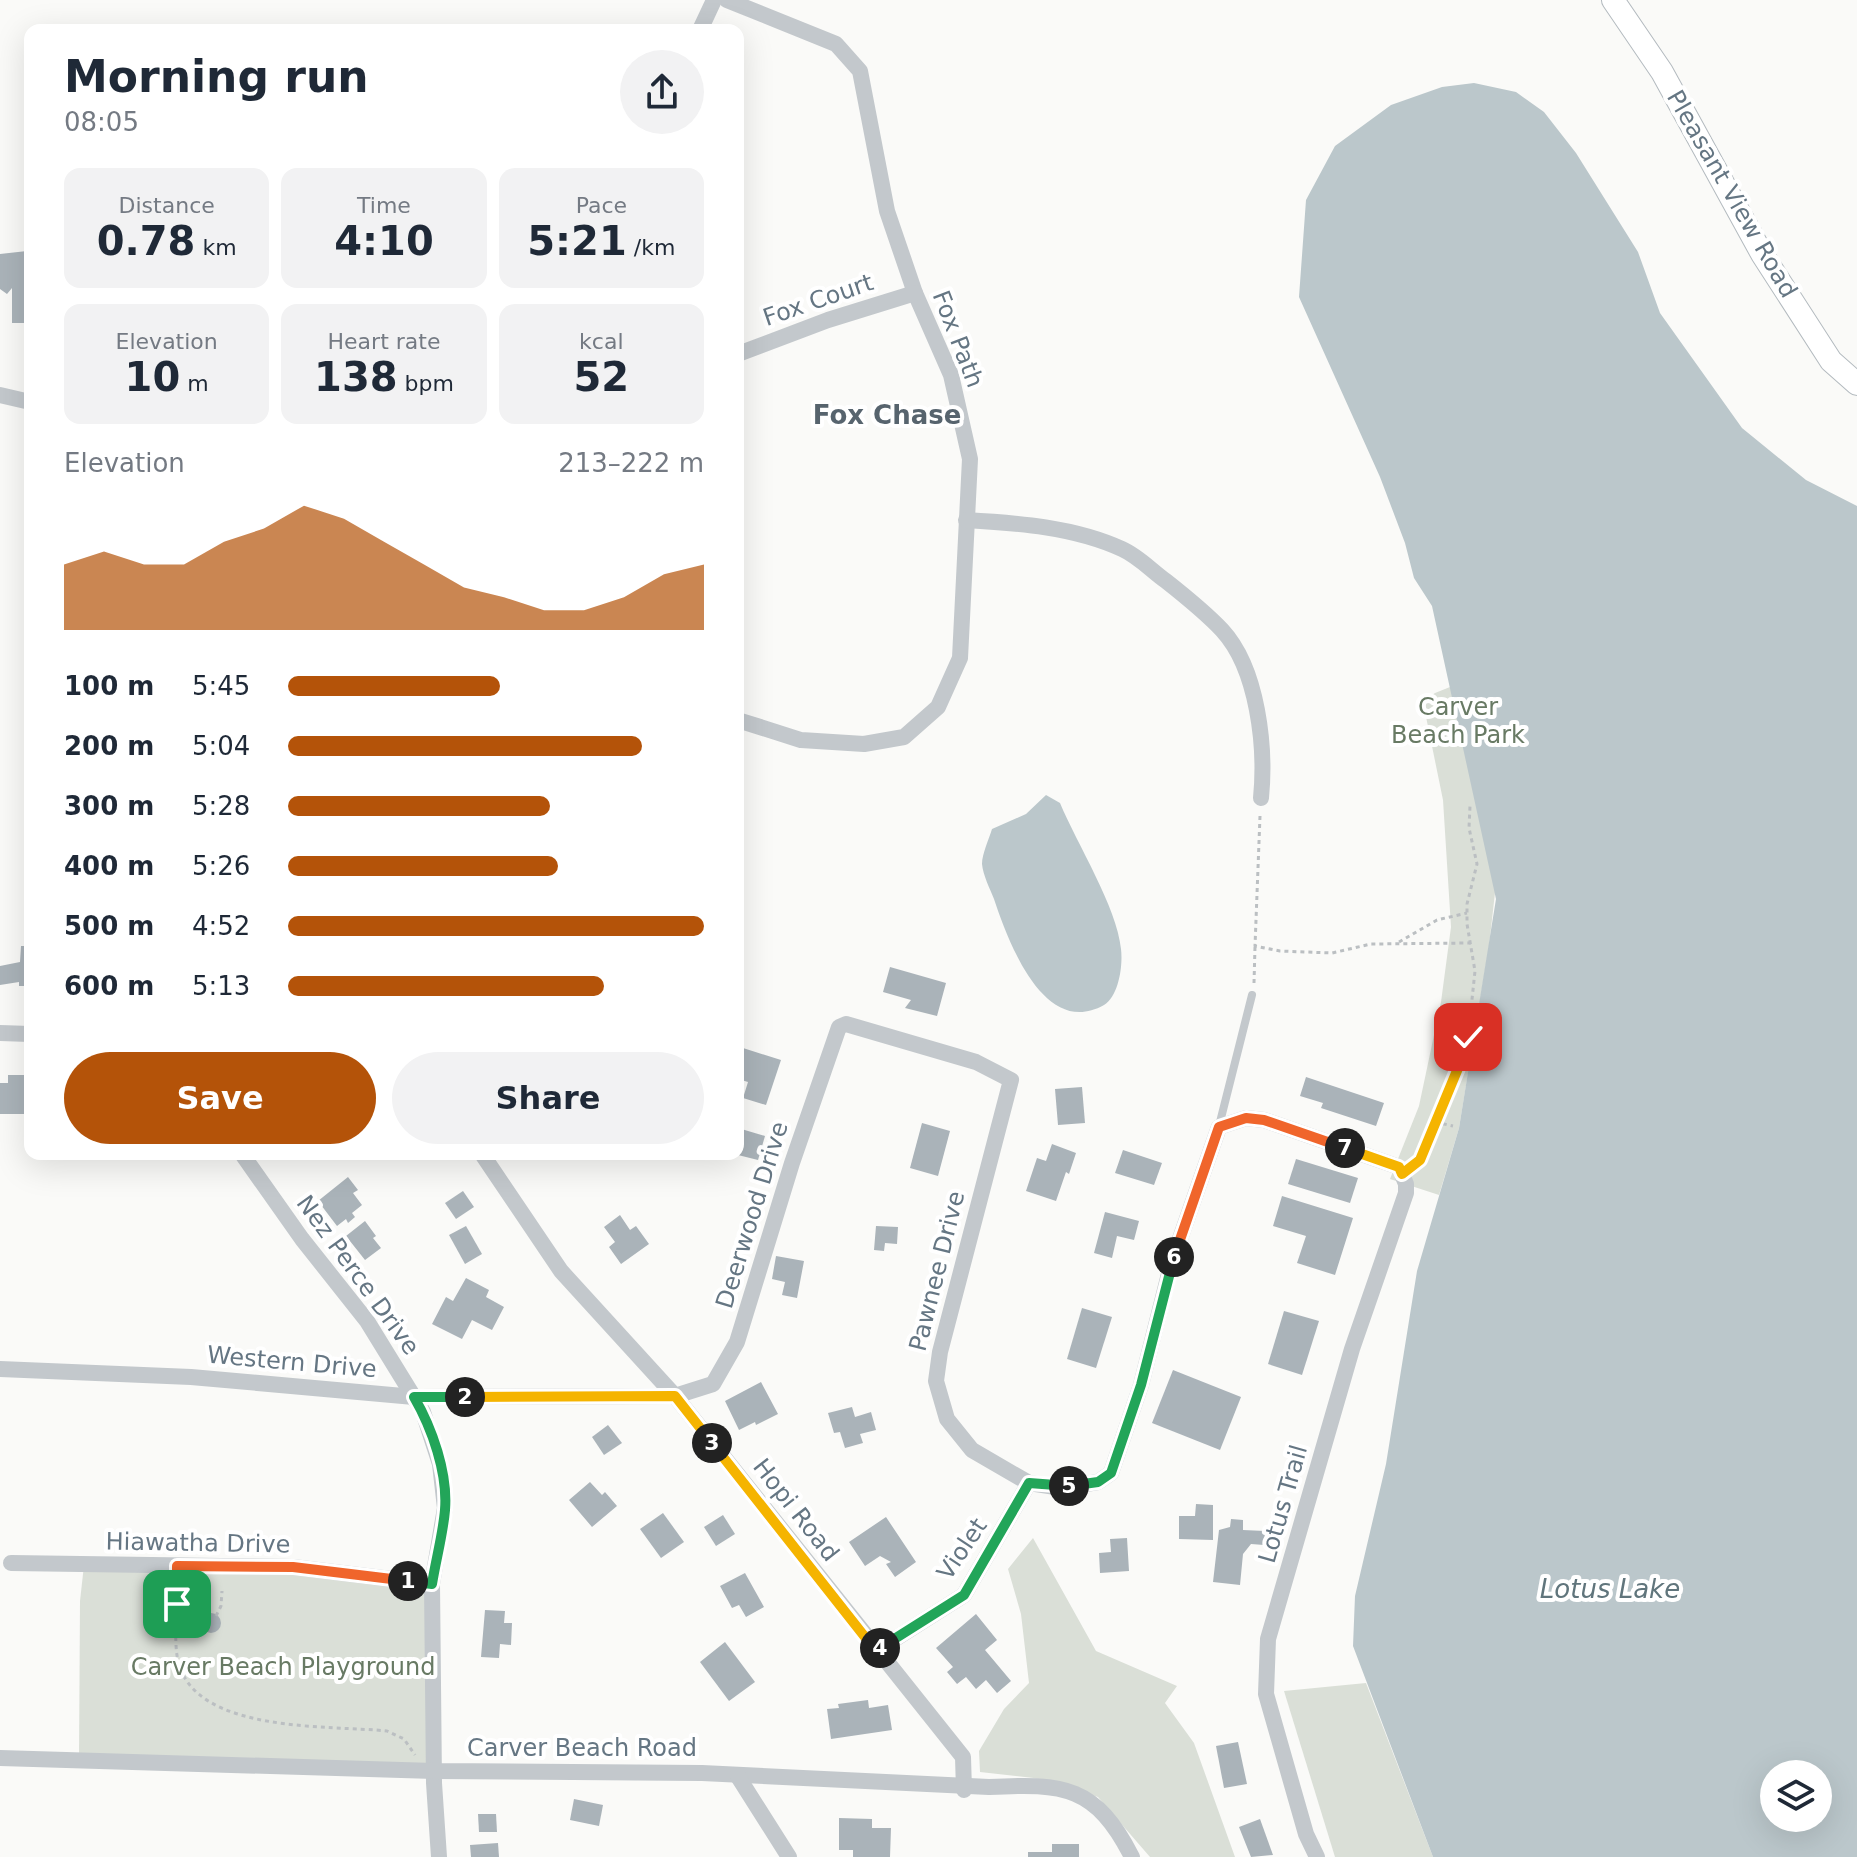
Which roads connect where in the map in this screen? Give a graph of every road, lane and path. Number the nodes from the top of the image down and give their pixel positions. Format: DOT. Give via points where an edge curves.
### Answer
graph roads {
  1 [pos="714,0"];
  2 [pos="727,0"];
  3 [pos="1613,0"];
  4 [pos="703,24"];
  5 [pos="915,293"];
  6 [pos="744,352"];
  7 [pos="1857,384"];
  8 [pos="0,395"];
  9 [pos="24,401"];
  10 [pos="966,520"];
  11 [pos="744,722"];
  12 [pos="1261,798"];
  13 [pos="1470,806"];
  14 [pos="1467,913"];
  15 [pos="1471,943"];
  16 [pos="1396,944"];
  17 [pos="1255,946"];
  18 [pos="1252,995"];
  19 [pos="0,1033"];
  20 [pos="24,1034"];
  21 [pos="1011,1080"];
  22 [pos="1435,1122"];
  23 [pos="1453,1126"];
  24 [pos="1219,1127"];
  25 [pos="246,1160"];
  26 [pos="486,1160"];
  27 [pos="1401,1171"];
  28 [pos="0,1369"];
  29 [pos="675,1396"];
  30 [pos="414,1397"];
  31 [pos="1029,1483"];
  32 [pos="11,1563"];
  33 [pos="177,1566"];
  34 [pos="432,1584"];
  35 [pos="222,1591"];
  36 [pos="177,1604"];
  37 [pos="216,1616"];
  38 [pos="201,1623"];
  39 [pos="876,1651"];
  40 [pos="0,1758"];
  41 [pos="415,1770"];
  42 [pos="434,1771"];
  43 [pos="737,1775"];
  44 [pos="964,1788"];
  45 [pos="439,1857"];
  46 [pos="789,1857"];
  47 [pos="1132,1857"];
  48 [pos="1317,1857"];
  1 -- 4 [label="street"];
  2 -- 5 [label="street, Fox Path" via="836,44 860,71 887,211"];
  3 -- 7 [label="street, Pleasant View Road" via="1662,72 1762,254 1831,361"];
  5 -- 6 [label="street, Fox Court"];
  5 -- 10 [label="street, Fox Path" via="955,389 970,459"];
  8 -- 9 [label="street"];
  10 -- 11 [label="street, Fox Path" via="960,658 938,707 904,737 864,744 801,740"];
  10 -- 12 [label="street" via="1017,523 1125,550 1223,631 1247,674 1260,726"];
  12 -- 17 [label="path"];
  13 -- 14 [label="path" via="1477,864"];
  14 -- 15 [label="path"];
  14 -- 16 [label="path" via="1437,920"];
  15 -- 16 [label="path"];
  15 -- 22 [label="path" via="1475,971 1468,1037"];
  16 -- 17 [label="path" via="1332,953"];
  17 -- 18 [label="path"];
  18 -- 24 [label="lane"];
  19 -- 20 [label="street"];
  21 -- 29 [label="street, Deerwood Drive" via="976,1062 846,1024 839,1027 737,1342 713,1384"];
  21 -- 31 [label="street, Pawnee Drive" via="936,1381 947,1419 972,1450"];
  22 -- 23 [label="path"];
  22 -- 27 [label="path" via="1420,1160"];
  24 -- 27 [label="street" via="1246,1118 1264,1120"];
  24 -- 31 [label="street" via="1172,1262 1141,1385 1111,1473 1098,1482 1062,1488"];
  25 -- 30 [label="street, Nez Perce Drive" via="367,1321"];
  26 -- 29 [label="street, Hopi Road" via="561,1271"];
  27 -- 48 [label="street, Lotus Trail" via="1406,1193 1352,1349 1268,1639 1266,1694"];
  28 -- 30 [label="street, Western Drive" via="191,1377"];
  29 -- 30 [label="street, Western Drive"];
  29 -- 39 [label="street, Hopi Road"];
  30 -- 34 [label="street, Nez Perce Drive" via="440,1464 445,1508"];
  31 -- 39 [label="street, Violet" via="964,1595"];
  32 -- 33 [label="street, Hiawatha Drive"];
  33 -- 34 [label="street, Hiawatha Drive" via="293,1567"];
  33 -- 36 [label="path"];
  34 -- 42 [label="street, Nez Perce Drive"];
  35 -- 37 [label="path"];
  36 -- 38 [label="path"];
  36 -- 41 [label="path" via="178,1661 191,1686 212,1704 271,1722 387,1731 404,1739 416,1756"];
  39 -- 44 [label="street, Hopi Road" via="963,1757"];
  40 -- 41 [label="street, Carver Beach Road"];
  41 -- 42 [label="street, Carver Beach Road"];
  42 -- 43 [label="street, Carver Beach Road"];
  42 -- 45 [label="street, Nez Perce Drive"];
  43 -- 44 [label="street, Carver Beach Road"];
  43 -- 46 [label="street"];
  44 -- 47 [label="street, Carver Beach Road" via="1031,1785 1084,1796 1121,1835"];
}
